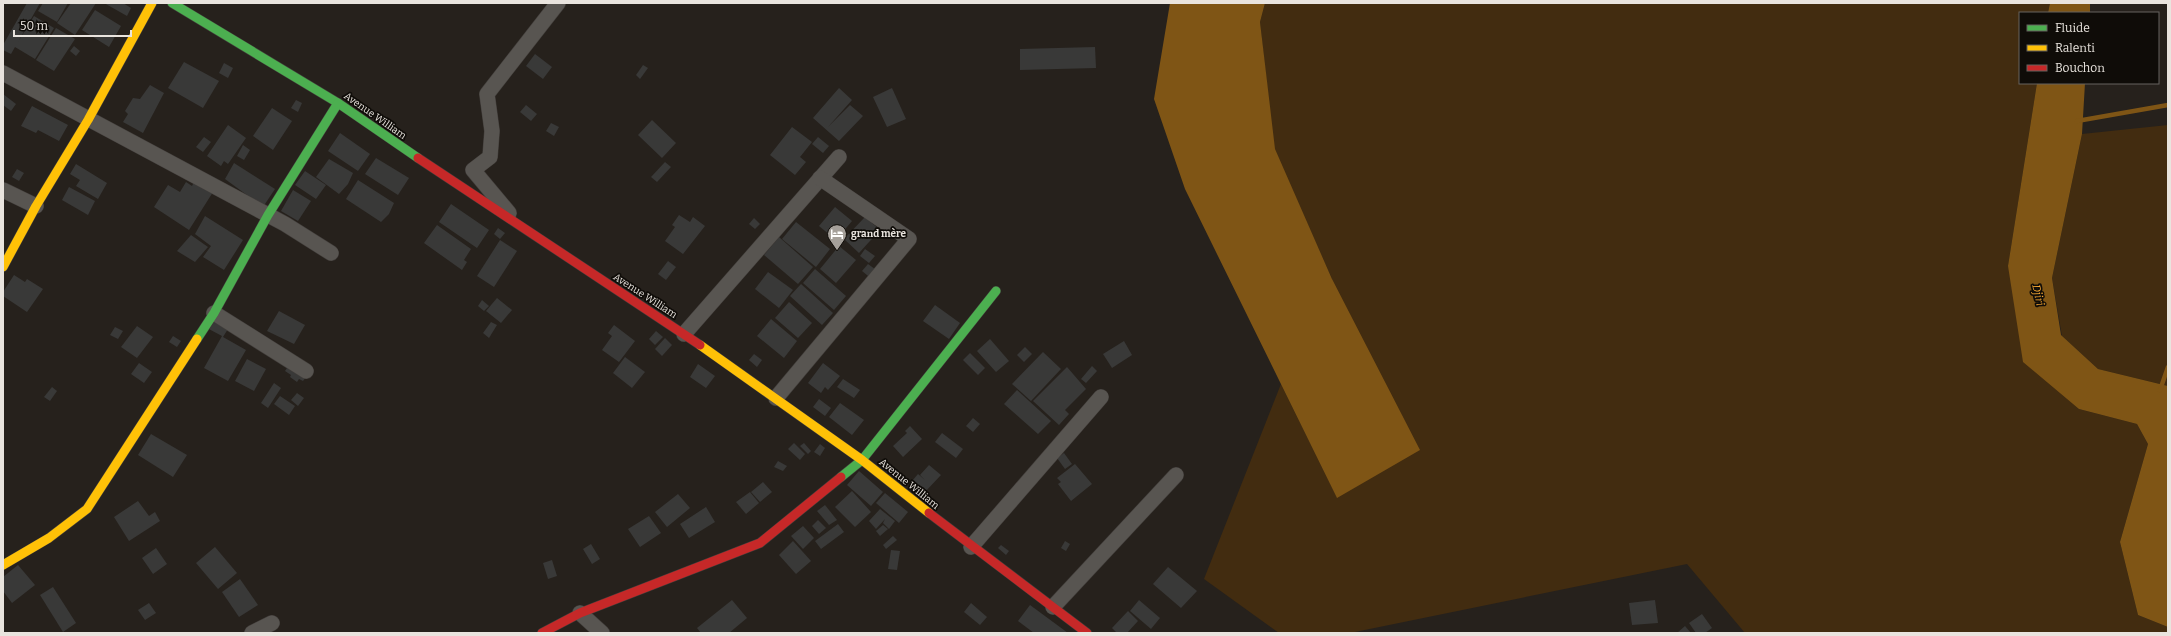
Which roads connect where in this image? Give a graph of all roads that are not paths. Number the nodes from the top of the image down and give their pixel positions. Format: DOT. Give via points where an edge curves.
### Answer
graph roads {
  1 [pos="152,3"];
  2 [pos="172,3"];
  3 [pos="558,3"];
  4 [pos="3,73"];
  5 [pos="338,103"];
  6 [pos="88,120"];
  7 [pos="839,157"];
  8 [pos="820,178"];
  9 [pos="3,190"];
  10 [pos="36,206"];
  11 [pos="268,215"];
  12 [pos="520,226"];
  13 [pos="331,253"];
  14 [pos="3,267"];
  15 [pos="996,291"];
  16 [pos="214,313"];
  17 [pos="684,334"];
  18 [pos="306,371"];
  19 [pos="1101,396"];
  20 [pos="776,398"];
  21 [pos="862,460"];
  22 [pos="1176,475"];
  23 [pos="971,547"];
  24 [pos="3,565"];
  25 [pos="1053,607"];
  26 [pos="580,613"];
  27 [pos="272,623"];
  28 [pos="252,633"];
  29 [pos="542,633"];
  30 [pos="602,633"];
  31 [pos="1086,633"];
  1 -- 6 [label="street"];
  2 -- 5 [label="street, Avenue William"];
  3 -- 12 [label="street" via="487,94 492,131 490,157 473,170"];
  4 -- 6 [label="street"];
  5 -- 11 [label="street"];
  5 -- 12 [label="street, Avenue William"];
  6 -- 10 [label="street"];
  6 -- 11 [label="street"];
  7 -- 8 [label="street"];
  8 -- 17 [label="street"];
  8 -- 20 [label="street" via="909,239"];
  9 -- 10 [label="street"];
  10 -- 14 [label="street"];
  11 -- 13 [label="street"];
  11 -- 16 [label="street"];
  12 -- 17 [label="street, Avenue William"];
  15 -- 21 [label="street"];
  16 -- 18 [label="street"];
  16 -- 24 [label="street" via="87,509 54,534"];
  17 -- 20 [label="street, Avenue William" via="758,388"];
  19 -- 23 [label="street"];
  20 -- 21 [label="street, Avenue William"];
  21 -- 23 [label="street, Avenue William"];
  21 -- 26 [label="street" via="760,543"];
  22 -- 25 [label="street"];
  23 -- 25 [label="street, Avenue William"];
  25 -- 31 [label="street, Avenue William"];
  26 -- 29 [label="street"];
  26 -- 30 [label="street"];
  27 -- 28 [label="street"];
}
